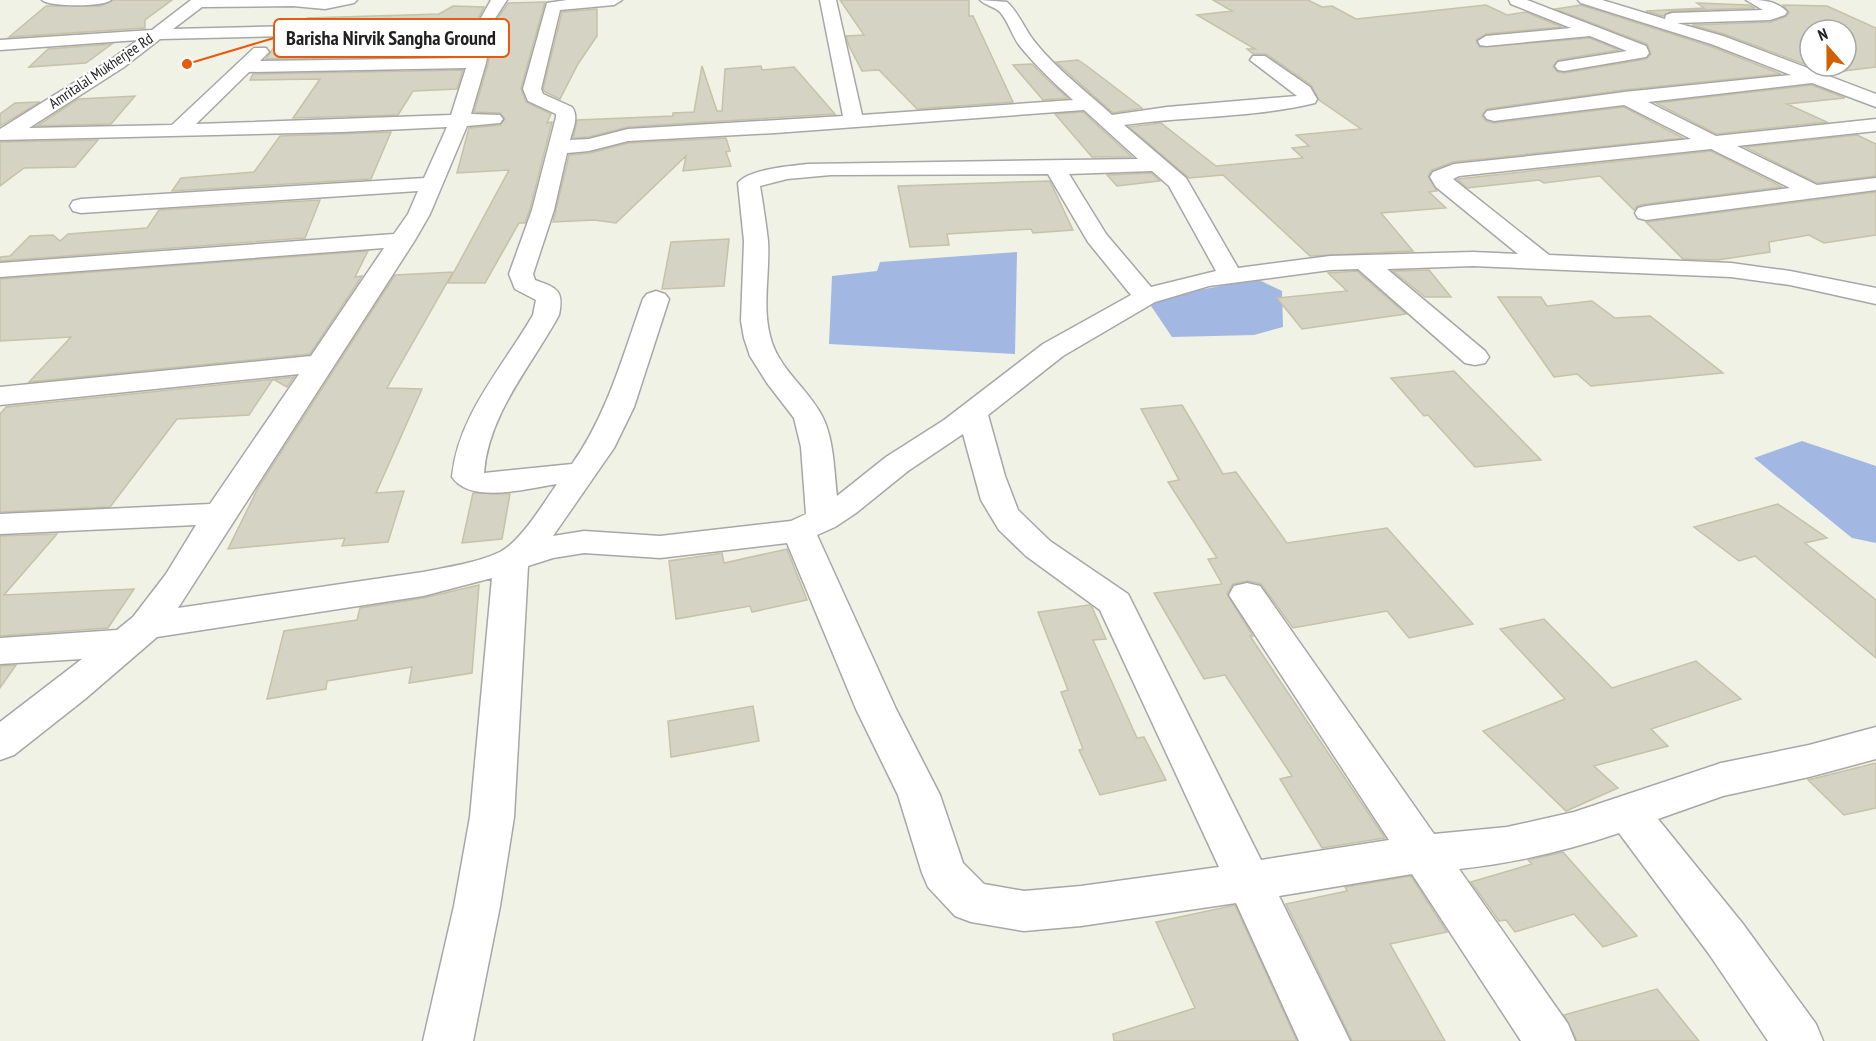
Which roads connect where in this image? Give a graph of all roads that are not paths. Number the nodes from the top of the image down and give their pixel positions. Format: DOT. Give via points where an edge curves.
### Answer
graph roads {
  1 [pos="50,0"];
  2 [pos="103,0"];
  3 [pos="349,0"];
  4 [pos="500,0"];
  5 [pos="614,0"];
  6 [pos="828,0"];
  7 [pos="988,0"];
  8 [pos="1586,0"];
  9 [pos="1754,0"];
  10 [pos="200,1"];
  11 [pos="298,1"];
  12 [pos="1516,1"];
  13 [pos="1647,18"];
  14 [pos="1667,24"];
  15 [pos="484,30"];
  16 [pos="1595,31"];
  17 [pos="281,32"];
  18 [pos="155,34"];
  19 [pos="1486,41"];
  20 [pos="0,45"];
  21 [pos="1260,60"];
  22 [pos="477,63"];
  23 [pos="1564,66"];
  24 [pos="245,67"];
  25 [pos="1798,71"];
  26 [pos="1807,78"];
  27 [pos="1819,78"];
  28 [pos="1870,95"];
  29 [pos="1624,98"];
  30 [pos="1090,104"];
  31 [pos="1494,115"];
  32 [pos="493,119"];
  33 [pos="459,121"];
  34 [pos="854,121"];
  35 [pos="1110,121"];
  36 [pos="1876,125"];
  37 [pos="178,130"];
  38 [pos="3,137"];
  39 [pos="1714,142"];
  40 [pos="559,147"];
  41 [pos="1158,164"];
  42 [pos="1055,169"];
  43 [pos="432,184"];
  44 [pos="1876,184"];
  45 [pos="1814,192"];
  46 [pos="81,206"];
  47 [pos="1646,213"];
  48 [pos="403,240"];
  49 [pos="1542,261"];
  50 [pos="1364,262"];
  51 [pos="0,270"];
  52 [pos="1232,276"];
  53 [pos="1876,296"];
  54 [pos="1146,297"];
  55 [pos="656,299"];
  56 [pos="1475,357"];
  57 [pos="318,364"];
  58 [pos="0,396"];
  59 [pos="973,413"];
  60 [pos="580,472"];
  61 [pos="220,514"];
  62 [pos="0,524"];
  63 [pos="811,526"];
  64 [pos="511,561"];
  65 [pos="1247,595"];
  66 [pos="136,634"];
  67 [pos="0,651"];
  68 [pos="1876,742"];
  69 [pos="0,744"];
  70 [pos="1627,811"];
  71 [pos="1422,854"];
  72 [pos="1249,882"];
  73 [pos="448,1041"];
  74 [pos="1325,1041"];
  75 [pos="1550,1041"];
  76 [pos="1798,1041"];
  1 -- 2 [label="street"];
  3 -- 11 [label="street"];
  4 -- 15 [label="street"];
  5 -- 40 [label="street" via="553,6 532,89 540,101 565,111"];
  6 -- 34 [label="street"];
  7 -- 30 [label="street" via="1002,4 1048,68"];
  8 -- 13 [label="street"];
  9 -- 13 [label="street" via="1779,12"];
  10 -- 11 [label="street"];
  10 -- 18 [label="street, Amritalal Mukherjee Rd"];
  12 -- 16 [label="street"];
  13 -- 14 [label="street"];
  14 -- 16 [label="street"];
  14 -- 25 [label="street"];
  15 -- 17 [label="street"];
  15 -- 22 [label="street"];
  16 -- 19 [label="street"];
  16 -- 23 [label="street" via="1634,46 1640,53"];
  17 -- 18 [label="street"];
  17 -- 24 [label="street"];
  18 -- 20 [label="street"];
  18 -- 38 [label="street, Amritalal Mukherjee Rd" via="118,63"];
  21 -- 35 [label="street" via="1303,91 1308,99"];
  22 -- 24 [label="street"];
  22 -- 33 [label="street"];
  24 -- 37 [label="street"];
  26 -- 29 [label="street"];
  27 -- 28 [label="street"];
  29 -- 31 [label="street"];
  29 -- 39 [label="street"];
  30 -- 34 [label="street"];
  30 -- 35 [label="street"];
  32 -- 33 [label="street"];
  33 -- 37 [label="street"];
  33 -- 43 [label="street"];
  34 -- 40 [label="street" via="628,135 590,145"];
  35 -- 41 [label="street"];
  36 -- 39 [label="street"];
  37 -- 38 [label="street"];
  39 -- 45 [label="street"];
  39 -- 49 [label="street" via="1454,170 1441,177"];
  40 -- 60 [label="street" via="521,279 546,293 546,315 483,420 470,455 468,477 484,484"];
  41 -- 42 [label="street"];
  41 -- 52 [label="street" via="1178,183"];
  42 -- 54 [label="street" via="1096,237"];
  42 -- 63 [label="street" via="818,171 764,177 749,183 756,241 757,338 781,383 808,417 816,447"];
  43 -- 46 [label="street"];
  43 -- 48 [label="street"];
  44 -- 45 [label="street"];
  45 -- 47 [label="street"];
  48 -- 51 [label="street"];
  48 -- 57 [label="street"];
  49 -- 50 [label="street"];
  49 -- 53 [label="street" via="1731,270"];
  50 -- 52 [label="street"];
  50 -- 56 [label="street"];
  52 -- 54 [label="street"];
  54 -- 59 [label="street" via="1053,350"];
  55 -- 60 [label="street" via="618,406 599,448"];
  57 -- 58 [label="street"];
  57 -- 61 [label="street"];
  59 -- 63 [label="street" via="845,506"];
  59 -- 72 [label="street" via="994,489 1014,528 1115,603"];
  60 -- 64 [label="street" via="535,537"];
  61 -- 62 [label="street"];
  61 -- 66 [label="street" via="178,582"];
  63 -- 64 [label="street" via="660,547 584,542 548,548"];
  63 -- 72 [label="street" via="876,709 919,795 944,873 971,902 1024,910 1081,906"];
  64 -- 66 [label="street" via="423,584 258,607"];
  64 -- 73 [label="street" via="492,817"];
  65 -- 71 [label="street"];
  66 -- 67 [label="street"];
  66 -- 69 [label="street"];
  68 -- 70 [label="street" via="1721,780"];
  70 -- 71 [label="street" via="1574,830 1507,845"];
  70 -- 76 [label="street" via="1726,939"];
  71 -- 72 [label="street"];
  71 -- 75 [label="street"];
  72 -- 74 [label="street"];
}
